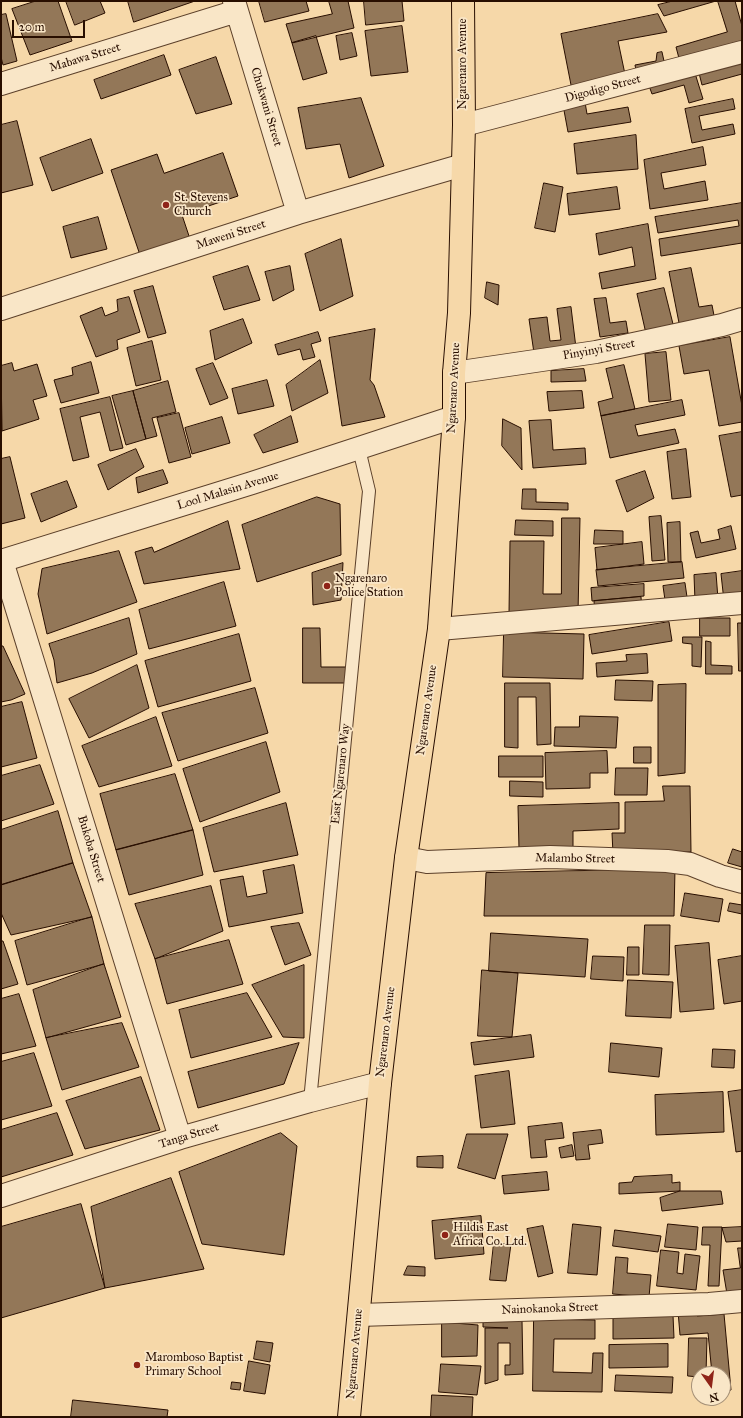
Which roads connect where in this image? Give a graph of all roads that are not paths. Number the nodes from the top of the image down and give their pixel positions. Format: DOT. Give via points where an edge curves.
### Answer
graph roads {
  1 [pos="463,1"];
  2 [pos="236,6"];
  3 [pos="742,52"];
  4 [pos="1,84"];
  5 [pos="464,125"];
  6 [pos="463,165"];
  7 [pos="298,213"];
  8 [pos="1,309"];
  9 [pos="742,319"];
  10 [pos="454,373"];
  11 [pos="454,417"];
  12 [pos="359,448"];
  13 [pos="2,561"];
  14 [pos="742,603"];
  15 [pos="439,629"];
  16 [pos="406,858"];
  17 [pos="742,882"];
  18 [pos="380,1083"];
  19 [pos="310,1101"];
  20 [pos="180,1138"];
  21 [pos="1,1196"];
  22 [pos="742,1301"];
  23 [pos="359,1315"];
  24 [pos="349,1417"];
  1 -- 5 [label="highway, Ngarenaro Avenue"];
  2 -- 4 [label="street, Mabawa Street"];
  2 -- 7 [label="street, Chukwani Street"];
  3 -- 5 [label="street, Digodigo Street"];
  5 -- 6 [label="highway, Ngarenaro Avenue"];
  6 -- 7 [label="street, Maweni Street"];
  6 -- 10 [label="highway, Ngarenaro Avenue" via="459,313"];
  7 -- 8 [label="street, Maweni Street"];
  9 -- 10 [label="street, Pinyinyi Street" via="596,352"];
  10 -- 11 [label="highway, Ngarenaro Avenue"];
  11 -- 12 [label="street, Lool Malasin Avenue"];
  11 -- 15 [label="highway, Ngarenaro Avenue"];
  12 -- 13 [label="street, Lool Malasin Avenue"];
  12 -- 19 [label="lane, East Ngarenaro Way" via="369,491"];
  13 -- 20 [label="street, Bukoba Street"];
  14 -- 15 [label="street"];
  15 -- 16 [label="highway, Ngarenaro Avenue"];
  16 -- 17 [label="street, Malambo Street" via="427,862 550,857 667,861 690,864"];
  16 -- 18 [label="highway, Ngarenaro Avenue"];
  18 -- 19 [label="street, Tanga Street"];
  18 -- 23 [label="highway, Ngarenaro Avenue"];
  19 -- 20 [label="street, Tanga Street"];
  20 -- 21 [label="street, Tanga Street"];
  22 -- 23 [label="street, Nainokanoka Street"];
  23 -- 24 [label="highway, Ngarenaro Avenue"];
}
